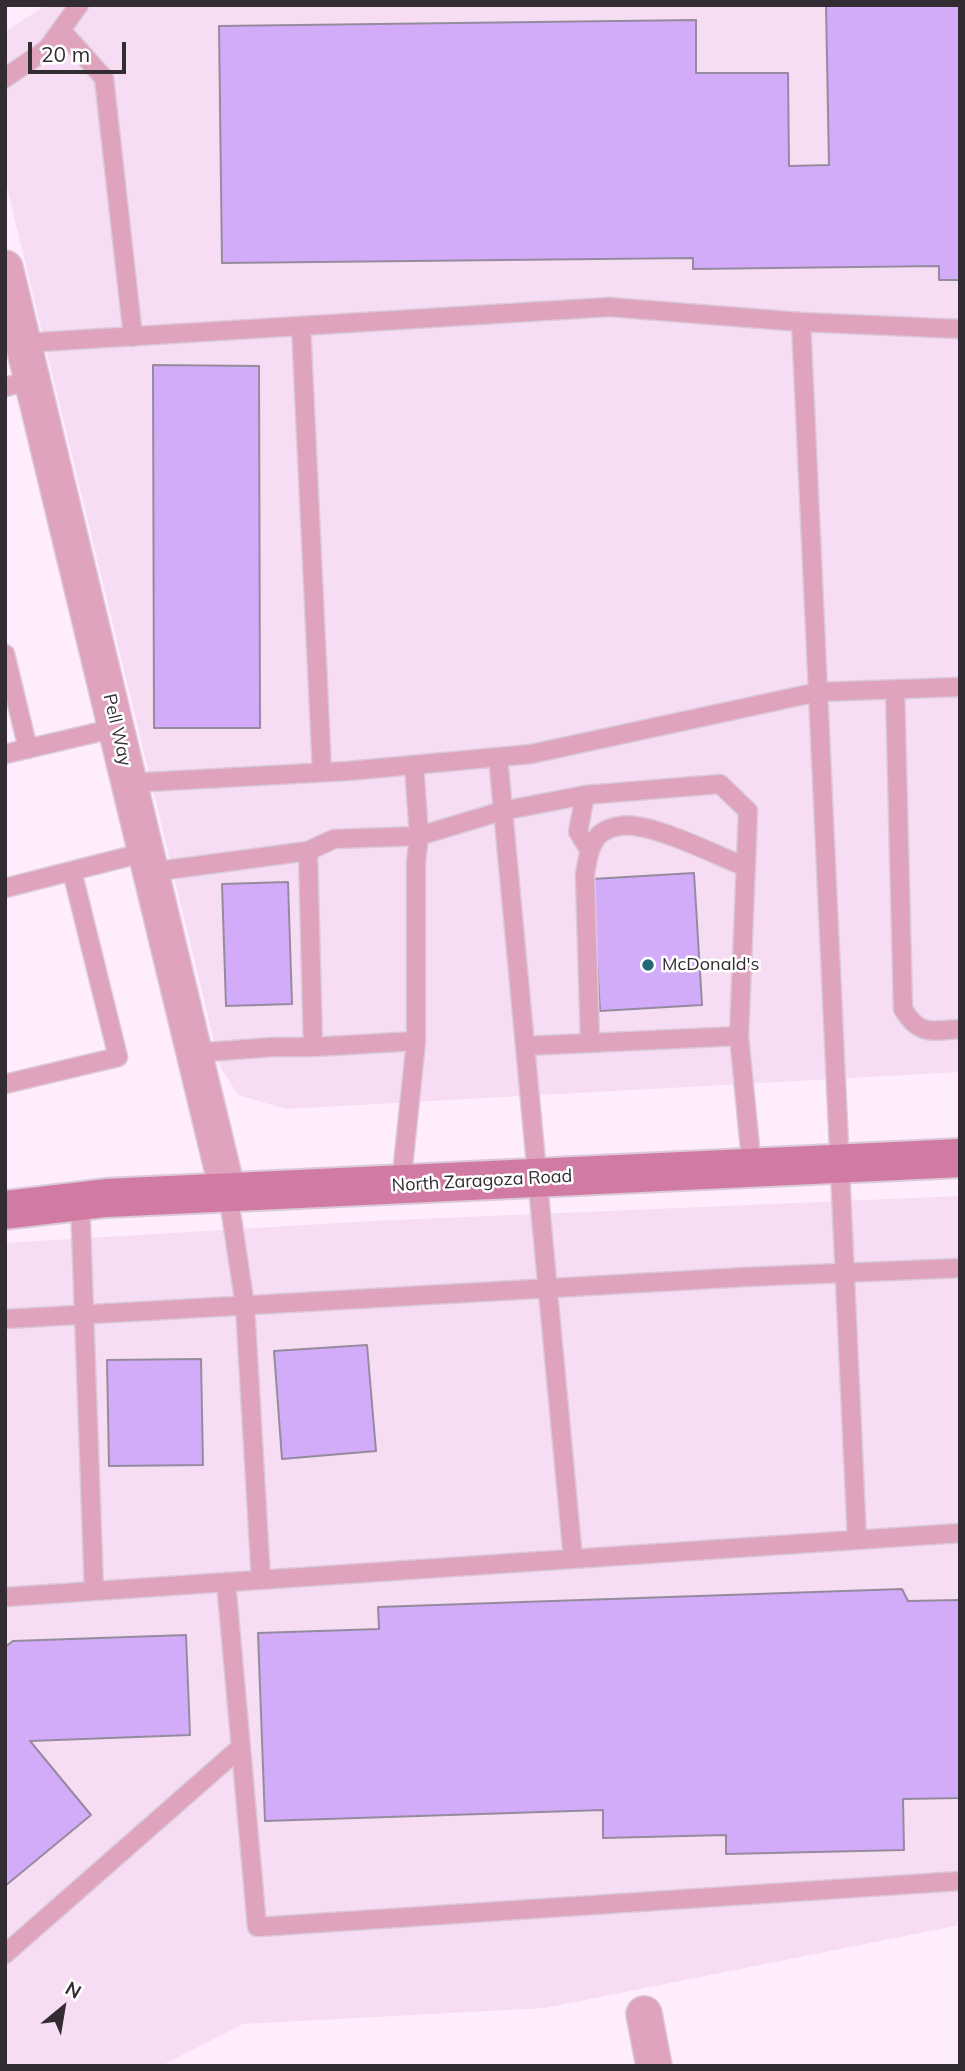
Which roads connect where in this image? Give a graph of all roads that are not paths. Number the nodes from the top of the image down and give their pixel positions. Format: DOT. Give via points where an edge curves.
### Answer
graph roads {
  1 [pos="79,5"];
  2 [pos="61,30"];
  3 [pos="5,78"];
  4 [pos="5,268"];
  5 [pos="801,322"];
  6 [pos="301,326"];
  7 [pos="960,329"];
  8 [pos="133,337"];
  9 [pos="23,344"];
  10 [pos="19,383"];
  11 [pos="5,654"];
  12 [pos="960,687"];
  13 [pos="895,689"];
  14 [pos="818,692"];
  15 [pos="116,728"];
  16 [pos="28,749"];
  17 [pos="5,754"];
  18 [pos="498,757"];
  19 [pos="414,765"];
  20 [pos="322,772"];
  21 [pos="129,783"];
  22 [pos="585,795"];
  23 [pos="502,811"];
  24 [pos="419,836"];
  25 [pos="308,850"];
  26 [pos="590,851"];
  27 [pos="148,862"];
  28 [pos="746,867"];
  29 [pos="72,872"];
  30 [pos="5,888"];
  31 [pos="960,1029"];
  32 [pos="739,1036"];
  33 [pos="416,1041"];
  34 [pos="590,1042"];
  35 [pos="525,1046"];
  36 [pos="313,1047"];
  37 [pos="194,1053"];
  38 [pos="5,1084"];
  39 [pos="960,1158"];
  40 [pos="840,1165"];
  41 [pos="752,1169"];
  42 [pos="537,1178"];
  43 [pos="401,1185"];
  44 [pos="228,1193"];
  45 [pos="80,1201"];
  46 [pos="5,1210"];
  47 [pos="960,1268"];
  48 [pos="845,1272"];
  49 [pos="547,1289"];
  50 [pos="245,1306"];
  51 [pos="84,1315"];
  52 [pos="5,1319"];
  53 [pos="960,1533"];
  54 [pos="857,1540"];
  55 [pos="573,1559"];
  56 [pos="261,1580"];
  57 [pos="226,1582"];
  58 [pos="93,1591"];
  59 [pos="5,1597"];
  60 [pos="241,1747"];
  61 [pos="960,1881"];
  62 [pos="5,1954"];
  63 [pos="644,2014"];
  64 [pos="654,2066"];
  1 -- 2 [label="lane"];
  2 -- 3 [label="lane" via="47,49"];
  2 -- 8 [label="lane" via="104,78"];
  4 -- 9 [label="street, Pell Way"];
  5 -- 6 [label="lane" via="609,307"];
  5 -- 7 [label="lane"];
  5 -- 14 [label="lane"];
  6 -- 8 [label="lane"];
  6 -- 20 [label="lane"];
  8 -- 9 [label="lane"];
  9 -- 10 [label="street, Pell Way"];
  10 -- 15 [label="street, Pell Way"];
  11 -- 16 [label="lane"];
  12 -- 13 [label="lane"];
  13 -- 14 [label="lane"];
  13 -- 31 [label="lane" via="902,1009 911,1023 925,1031"];
  14 -- 18 [label="lane" via="531,754"];
  14 -- 40 [label="lane"];
  15 -- 16 [label="lane"];
  15 -- 21 [label="street, Pell Way"];
  16 -- 17 [label="lane"];
  18 -- 19 [label="lane"];
  18 -- 23 [label="lane"];
  19 -- 20 [label="lane"];
  19 -- 24 [label="lane"];
  20 -- 21 [label="lane"];
  21 -- 27 [label="street, Pell Way"];
  22 -- 23 [label="lane"];
  22 -- 26 [label="lane" via="578,832"];
  22 -- 28 [label="lane" via="720,784 748,811"];
  23 -- 24 [label="lane"];
  23 -- 35 [label="lane"];
  24 -- 25 [label="lane" via="334,839"];
  24 -- 33 [label="lane"];
  25 -- 27 [label="lane"];
  25 -- 36 [label="lane"];
  26 -- 28 [label="lane" via="599,835 614,826 635,826"];
  26 -- 34 [label="lane" via="585,875"];
  27 -- 29 [label="lane"];
  27 -- 37 [label="street, Pell Way"];
  28 -- 32 [label="lane"];
  29 -- 30 [label="lane"];
  29 -- 38 [label="lane" via="118,1057"];
  32 -- 34 [label="lane"];
  32 -- 41 [label="lane"];
  33 -- 36 [label="lane"];
  33 -- 43 [label="lane"];
  34 -- 35 [label="lane"];
  35 -- 42 [label="lane"];
  36 -- 37 [label="lane"];
  37 -- 44 [label="street, Pell Way"];
  39 -- 40 [label="main road, North Zaragoza Road"];
  40 -- 41 [label="main road, North Zaragoza Road"];
  40 -- 48 [label="lane"];
  41 -- 42 [label="main road, North Zaragoza Road"];
  42 -- 43 [label="main road, North Zaragoza Road"];
  42 -- 49 [label="lane"];
  43 -- 44 [label="main road, North Zaragoza Road"];
  44 -- 45 [label="main road, North Zaragoza Road"];
  44 -- 50 [label="lane"];
  45 -- 46 [label="main road, North Zaragoza Road"];
  45 -- 51 [label="lane"];
  47 -- 48 [label="lane"];
  48 -- 49 [label="lane"];
  48 -- 54 [label="lane"];
  49 -- 50 [label="lane"];
  49 -- 55 [label="lane"];
  50 -- 51 [label="lane"];
  50 -- 56 [label="lane"];
  51 -- 52 [label="lane"];
  51 -- 58 [label="lane"];
  53 -- 54 [label="lane"];
  54 -- 55 [label="lane"];
  55 -- 56 [label="lane"];
  56 -- 57 [label="lane"];
  57 -- 58 [label="lane"];
  57 -- 60 [label="lane"];
  58 -- 59 [label="lane"];
  60 -- 61 [label="lane" via="257,1927"];
  60 -- 62 [label="lane"];
  63 -- 64 [label="street"];
}
